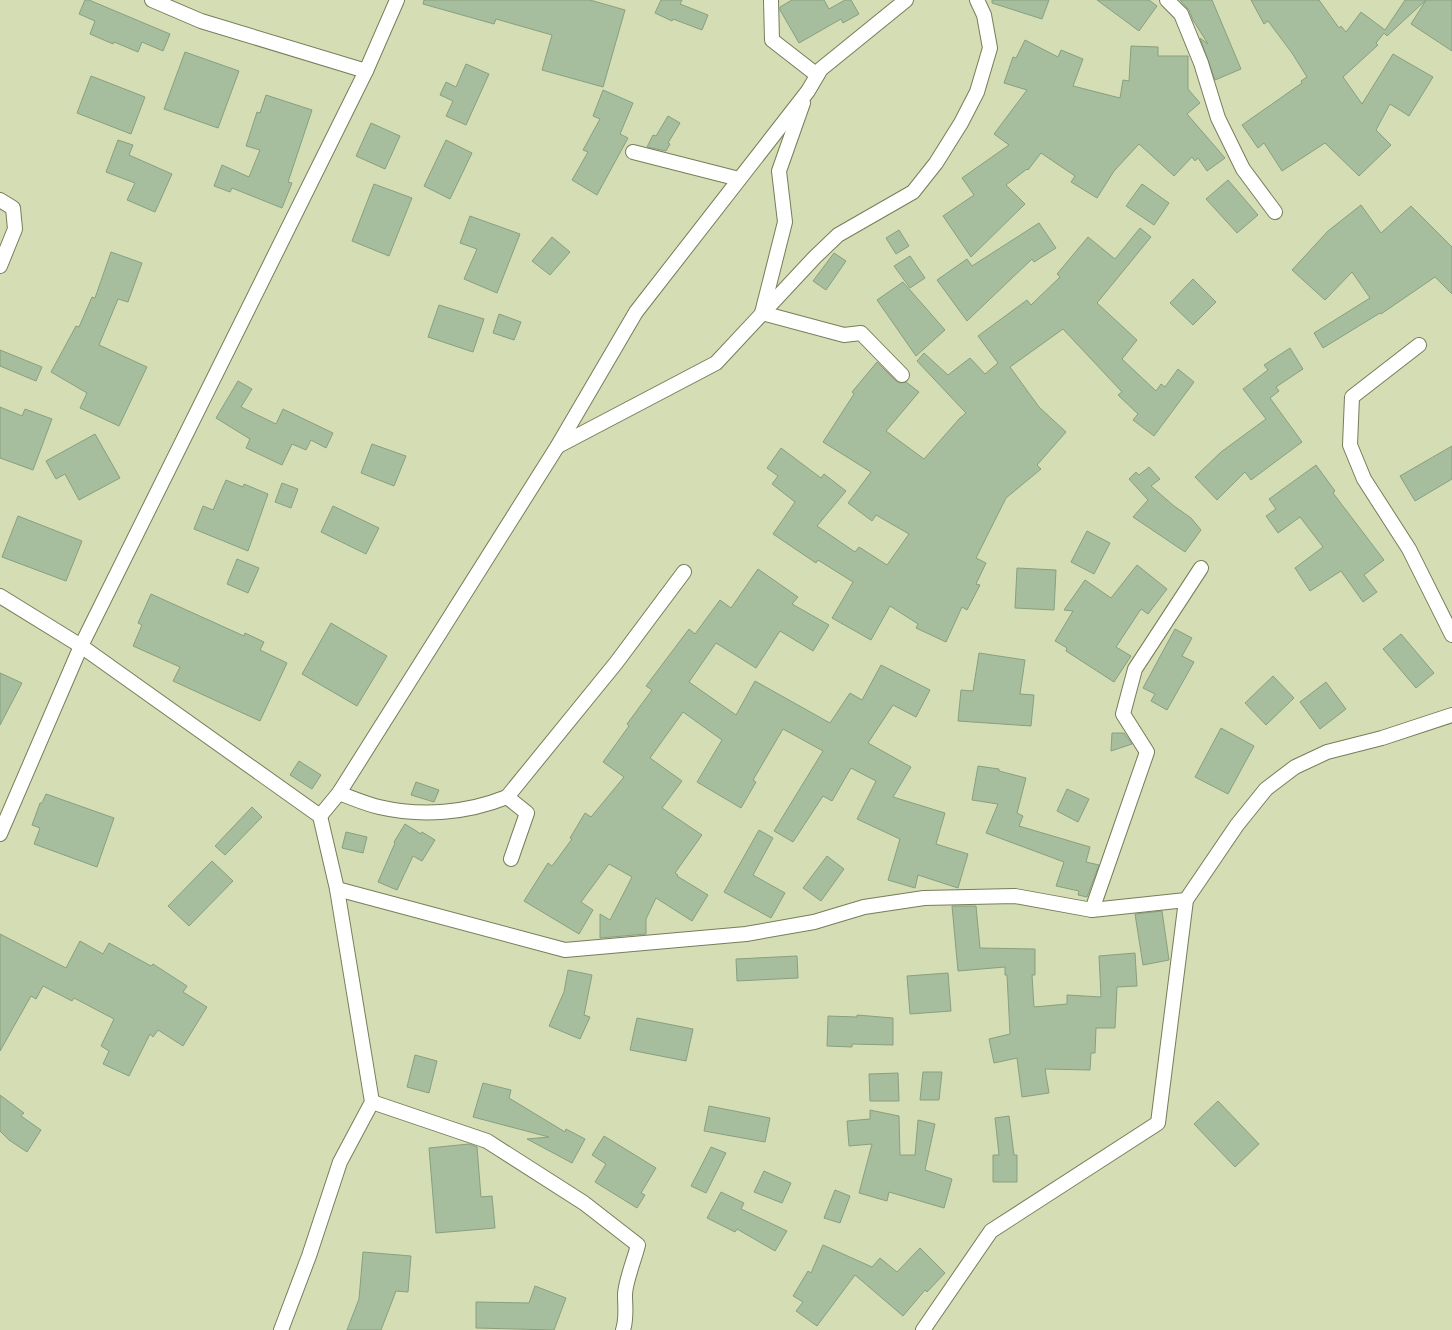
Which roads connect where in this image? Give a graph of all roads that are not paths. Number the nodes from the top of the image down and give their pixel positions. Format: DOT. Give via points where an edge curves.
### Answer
graph roads {
  1 [pos="152,0"];
  2 [pos="397,0"];
  3 [pos="771,0"];
  4 [pos="906,0"];
  5 [pos="977,0"];
  6 [pos="1167,0"];
  7 [pos="366,71"];
  8 [pos="817,74"];
  9 [pos="808,91"];
  10 [pos="633,152"];
  11 [pos="739,179"];
  12 [pos="0,200"];
  13 [pos="1275,212"];
  14 [pos="0,266"];
  15 [pos="762,313"];
  16 [pos="1419,345"];
  17 [pos="902,375"];
  18 [pos="557,447"];
  19 [pos="1201,568"];
  20 [pos="684,572"];
  21 [pos="0,596"];
  22 [pos="1452,635"];
  23 [pos="81,646"];
  24 [pos="1452,715"];
  25 [pos="340,793"];
  26 [pos="507,797"];
  27 [pos="320,816"];
  28 [pos="0,834"];
  29 [pos="510,859"];
  30 [pos="337,889"];
  31 [pos="1186,900"];
  32 [pos="1092,910"];
  33 [pos="372,1102"];
  34 [pos="281,1330"];
  35 [pos="622,1330"];
  36 [pos="923,1330"];
  1 -- 7 [label="street" via="201,21"];
  2 -- 7 [label="street"];
  3 -- 8 [label="street" via="772,40"];
  4 -- 8 [label="street"];
  5 -- 15 [label="street" via="984,15 990,48 977,92 936,163 913,192 838,235"];
  6 -- 13 [label="street" via="1181,14 1218,118 1243,169"];
  7 -- 23 [label="street"];
  8 -- 9 [label="street"];
  9 -- 11 [label="street"];
  9 -- 15 [label="street" via="779,170 784,222"];
  10 -- 11 [label="street"];
  11 -- 18 [label="street" via="636,312"];
  12 -- 14 [label="street" via="13,208 15,229"];
  15 -- 17 [label="street" via="844,335 861,333"];
  15 -- 18 [label="street" via="716,363"];
  16 -- 22 [label="street" via="1352,397 1350,445 1364,479 1409,549"];
  18 -- 25 [label="street"];
  19 -- 32 [label="street" via="1135,669 1124,714 1147,752"];
  20 -- 26 [label="street" via="616,663"];
  21 -- 23 [label="street"];
  23 -- 27 [label="street"];
  23 -- 28 [label="street"];
  24 -- 31 [label="street" via="1328,752 1295,767 1266,789"];
  25 -- 26 [label="street" via="378,807 443,813"];
  25 -- 27 [label="street"];
  26 -- 29 [label="street" via="527,813"];
  27 -- 30 [label="street"];
  30 -- 32 [label="street" via="565,950 746,934 814,922 864,907 924,898 1015,896"];
  30 -- 33 [label="street"];
  31 -- 32 [label="street"];
  31 -- 36 [label="street" via="1158,1123 991,1231"];
  33 -- 34 [label="street" via="340,1162"];
  33 -- 35 [label="street" via="487,1141 584,1203 638,1244 625,1294 627,1307"];
}
